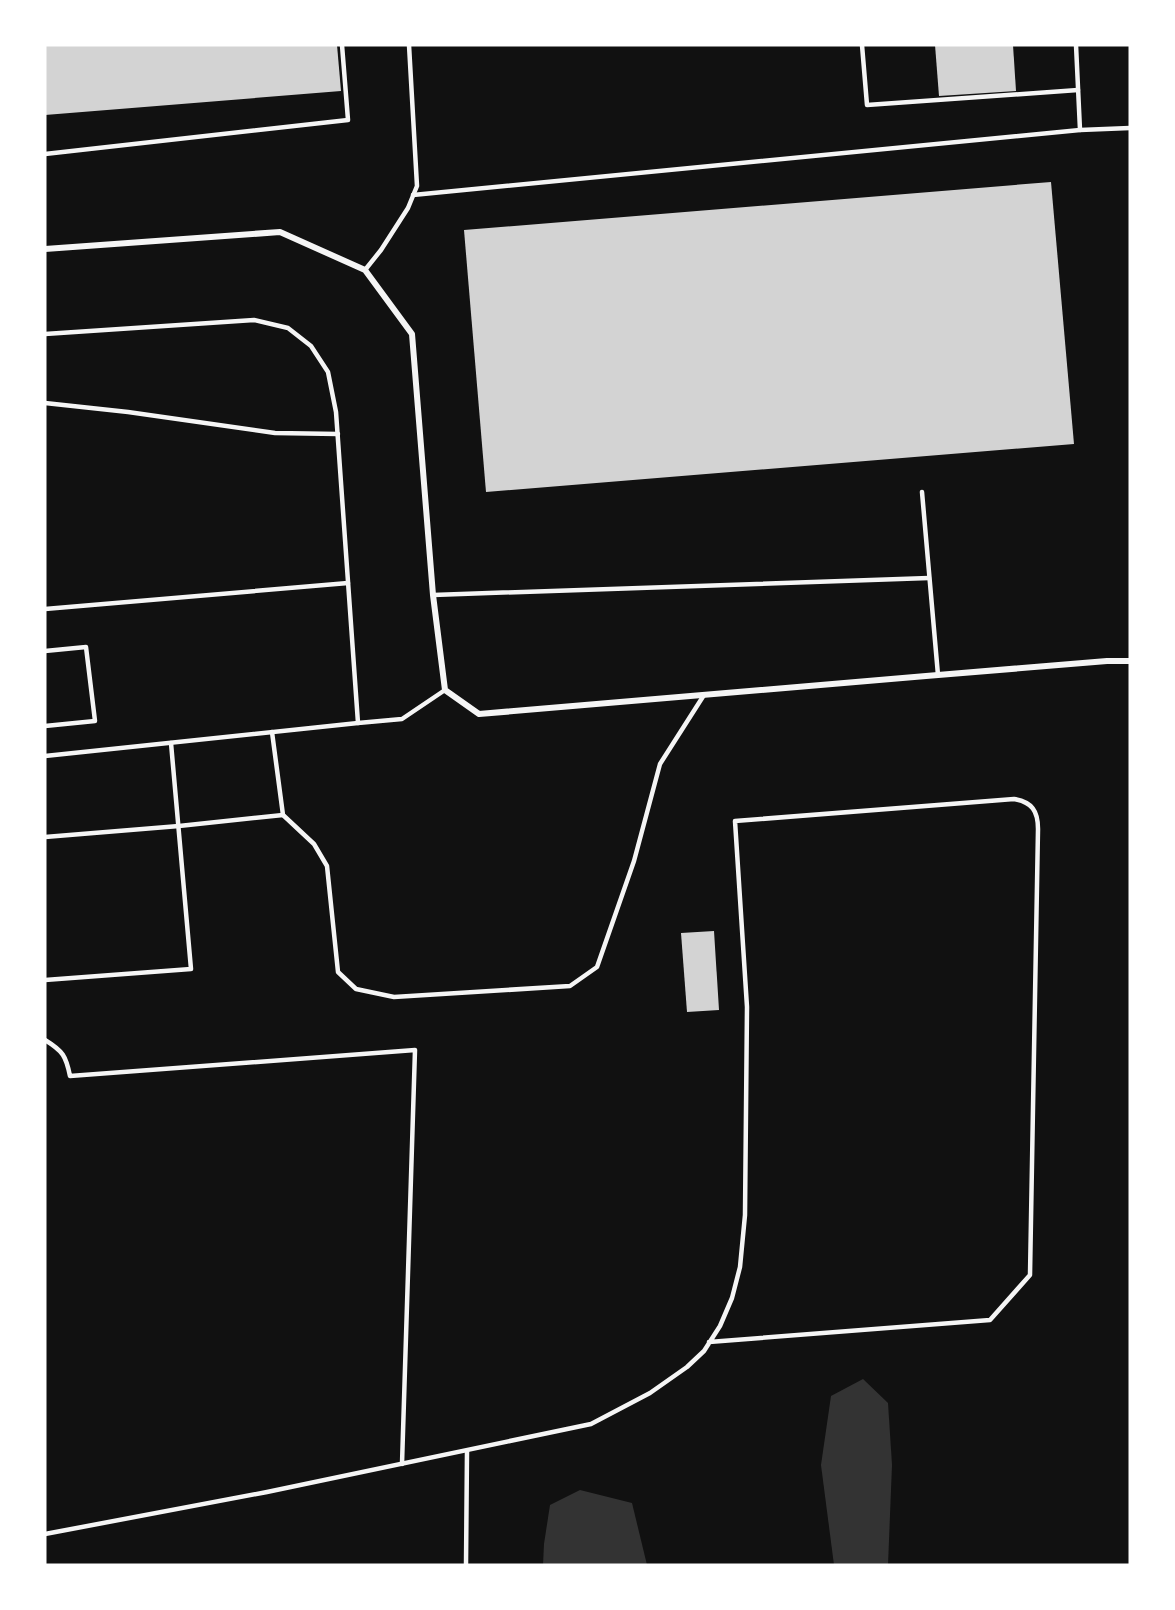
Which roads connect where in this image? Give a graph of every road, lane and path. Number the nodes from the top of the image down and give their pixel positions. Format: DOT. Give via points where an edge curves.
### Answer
graph roads {
  1 [pos="342,45"];
  2 [pos="409,45"];
  3 [pos="862,45"];
  4 [pos="1076,45"];
  5 [pos="1078,90"];
  6 [pos="1130,128"];
  7 [pos="1080,130"];
  8 [pos="45,154"];
  9 [pos="413,195"];
  10 [pos="45,249"];
  11 [pos="365,270"];
  12 [pos="45,334"];
  13 [pos="45,403"];
  14 [pos="338,434"];
  15 [pos="922,492"];
  16 [pos="929,578"];
  17 [pos="348,583"];
  18 [pos="433,595"];
  19 [pos="45,609"];
  20 [pos="45,651"];
  21 [pos="1130,661"];
  22 [pos="938,675"];
  23 [pos="445,690"];
  24 [pos="704,694"];
  25 [pos="358,723"];
  26 [pos="45,726"];
  27 [pos="272,732"];
  28 [pos="171,743"];
  29 [pos="45,756"];
  30 [pos="283,815"];
  31 [pos="179,826"];
  32 [pos="45,837"];
  33 [pos="45,980"];
  34 [pos="45,1040"];
  35 [pos="710,1342"];
  36 [pos="467,1451"];
  37 [pos="402,1464"];
  38 [pos="45,1534"];
  39 [pos="466,1565"];
  1 -- 8 [label="lane" via="348,120"];
  2 -- 9 [label="lane" via="417,163"];
  3 -- 5 [label="lane" via="867,105"];
  4 -- 5 [label="lane"];
  5 -- 7 [label="lane"];
  6 -- 7 [label="lane"];
  7 -- 9 [label="lane"];
  9 -- 11 [label="lane"];
  10 -- 11 [label="street" via="280,232"];
  11 -- 18 [label="street" via="412,334"];
  12 -- 14 [label="lane" via="254,320 288,328 311,346 328,372"];
  13 -- 14 [label="lane" via="275,433"];
  14 -- 17 [label="lane"];
  15 -- 16 [label="lane"];
  16 -- 18 [label="lane"];
  16 -- 22 [label="lane"];
  17 -- 19 [label="lane"];
  17 -- 25 [label="lane"];
  18 -- 23 [label="street"];
  20 -- 26 [label="lane" via="86,648 95,721"];
  21 -- 22 [label="street"];
  22 -- 24 [label="street"];
  23 -- 24 [label="street" via="479,714"];
  23 -- 25 [label="lane" via="402,719"];
  24 -- 30 [label="lane" via="660,764 634,861 597,967 570,986 394,997 356,988 338,972 327,866 314,844"];
  25 -- 27 [label="lane"];
  27 -- 28 [label="lane"];
  27 -- 30 [label="lane"];
  28 -- 29 [label="lane"];
  28 -- 31 [label="lane"];
  30 -- 31 [label="lane"];
  31 -- 32 [label="lane"];
  31 -- 33 [label="lane" via="191,969"];
  34 -- 37 [label="lane" via="66,1059 70,1076 415,1050"];
  35 -- 35 [label="lane" via="732,1298 740,1267 745,1215 747,1007 735,821 1023,800 1038,816 1030,1275 990,1320"];
  35 -- 36 [label="lane" via="687,1367 650,1394 591,1424"];
  36 -- 37 [label="lane"];
  36 -- 39 [label="lane"];
  37 -- 38 [label="lane"];
}
